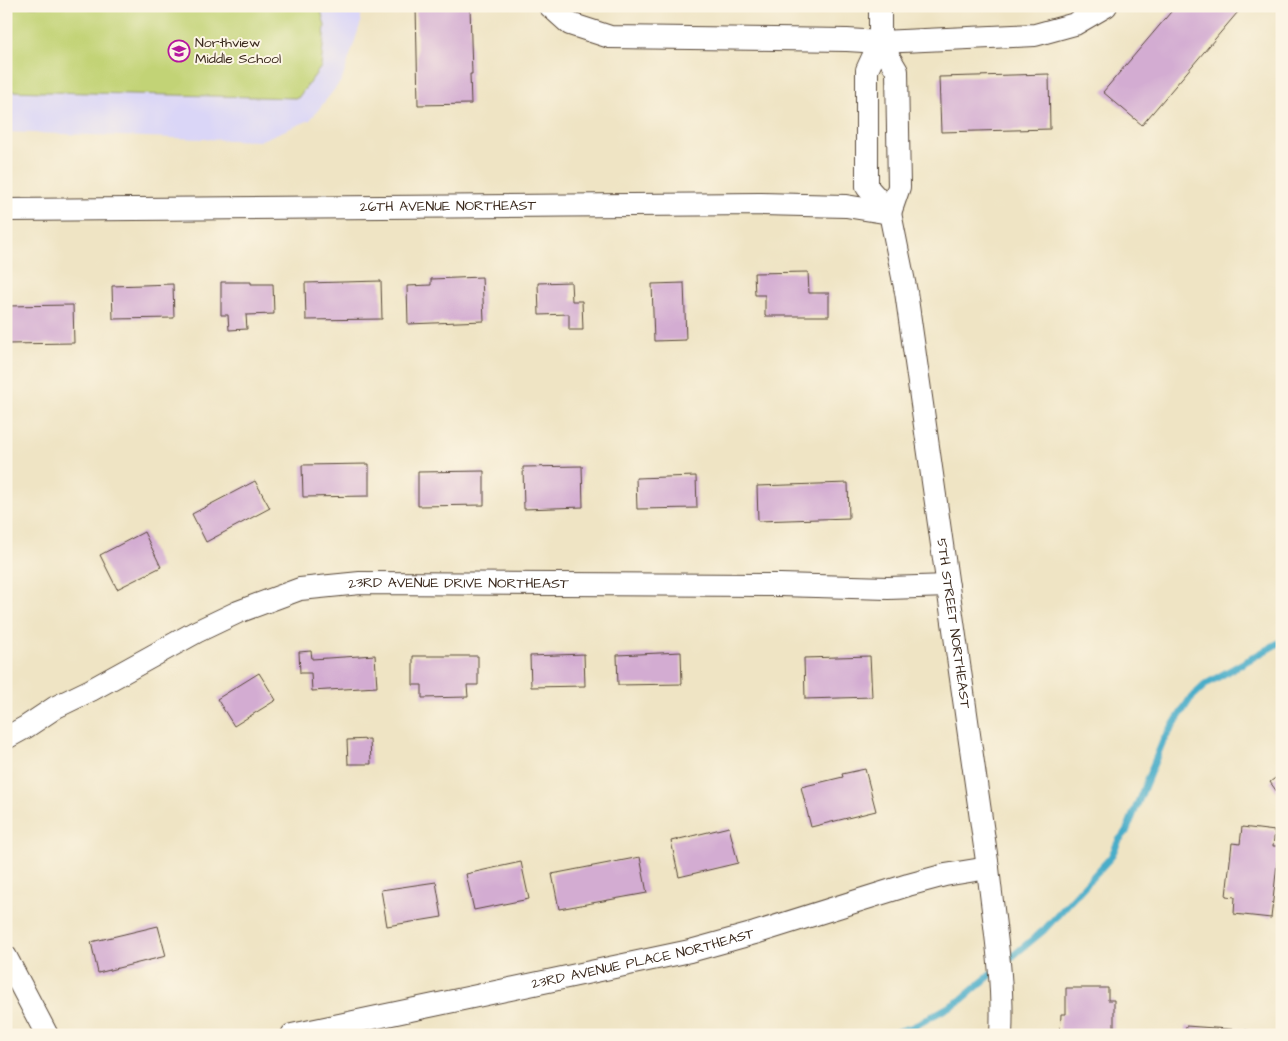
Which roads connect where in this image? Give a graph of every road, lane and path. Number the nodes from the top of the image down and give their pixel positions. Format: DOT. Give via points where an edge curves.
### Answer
graph roads {
  1 [pos="550,6"];
  2 [pos="880,6"];
  3 [pos="1106,6"];
  4 [pos="880,42"];
  5 [pos="6,210"];
  6 [pos="890,213"];
  7 [pos="948,586"];
  8 [pos="6,738"];
  9 [pos="988,868"];
  10 [pos="6,956"];
  11 [pos="47,1035"];
  12 [pos="292,1035"];
  13 [pos="1001,1035"];
  1 -- 4 [label="street" via="570,24 610,37"];
  2 -- 4 [label="street"];
  3 -- 4 [label="street" via="1074,24 1035,35"];
  4 -- 6 [label="street" via="897,71 899,188"];
  4 -- 6 [label="street" via="867,70 867,187"];
  5 -- 6 [label="street, 26TH AVENUE NORTHEAST" via="761,204 846,206"];
  6 -- 7 [label="street, 5TH STREET NORTHEAST" via="906,292"];
  7 -- 8 [label="street, 23RD AVENUE DRIVE NORTHEAST" via="360,583 300,589 196,632 56,707"];
  7 -- 9 [label="street, 5TH STREET NORTHEAST"];
  9 -- 12 [label="street, 23RD AVENUE PLACE NORTHEAST" via="908,885 690,950"];
  9 -- 13 [label="street, 5TH STREET NORTHEAST" via="999,961"];
  10 -- 11 [label="street"];
}
